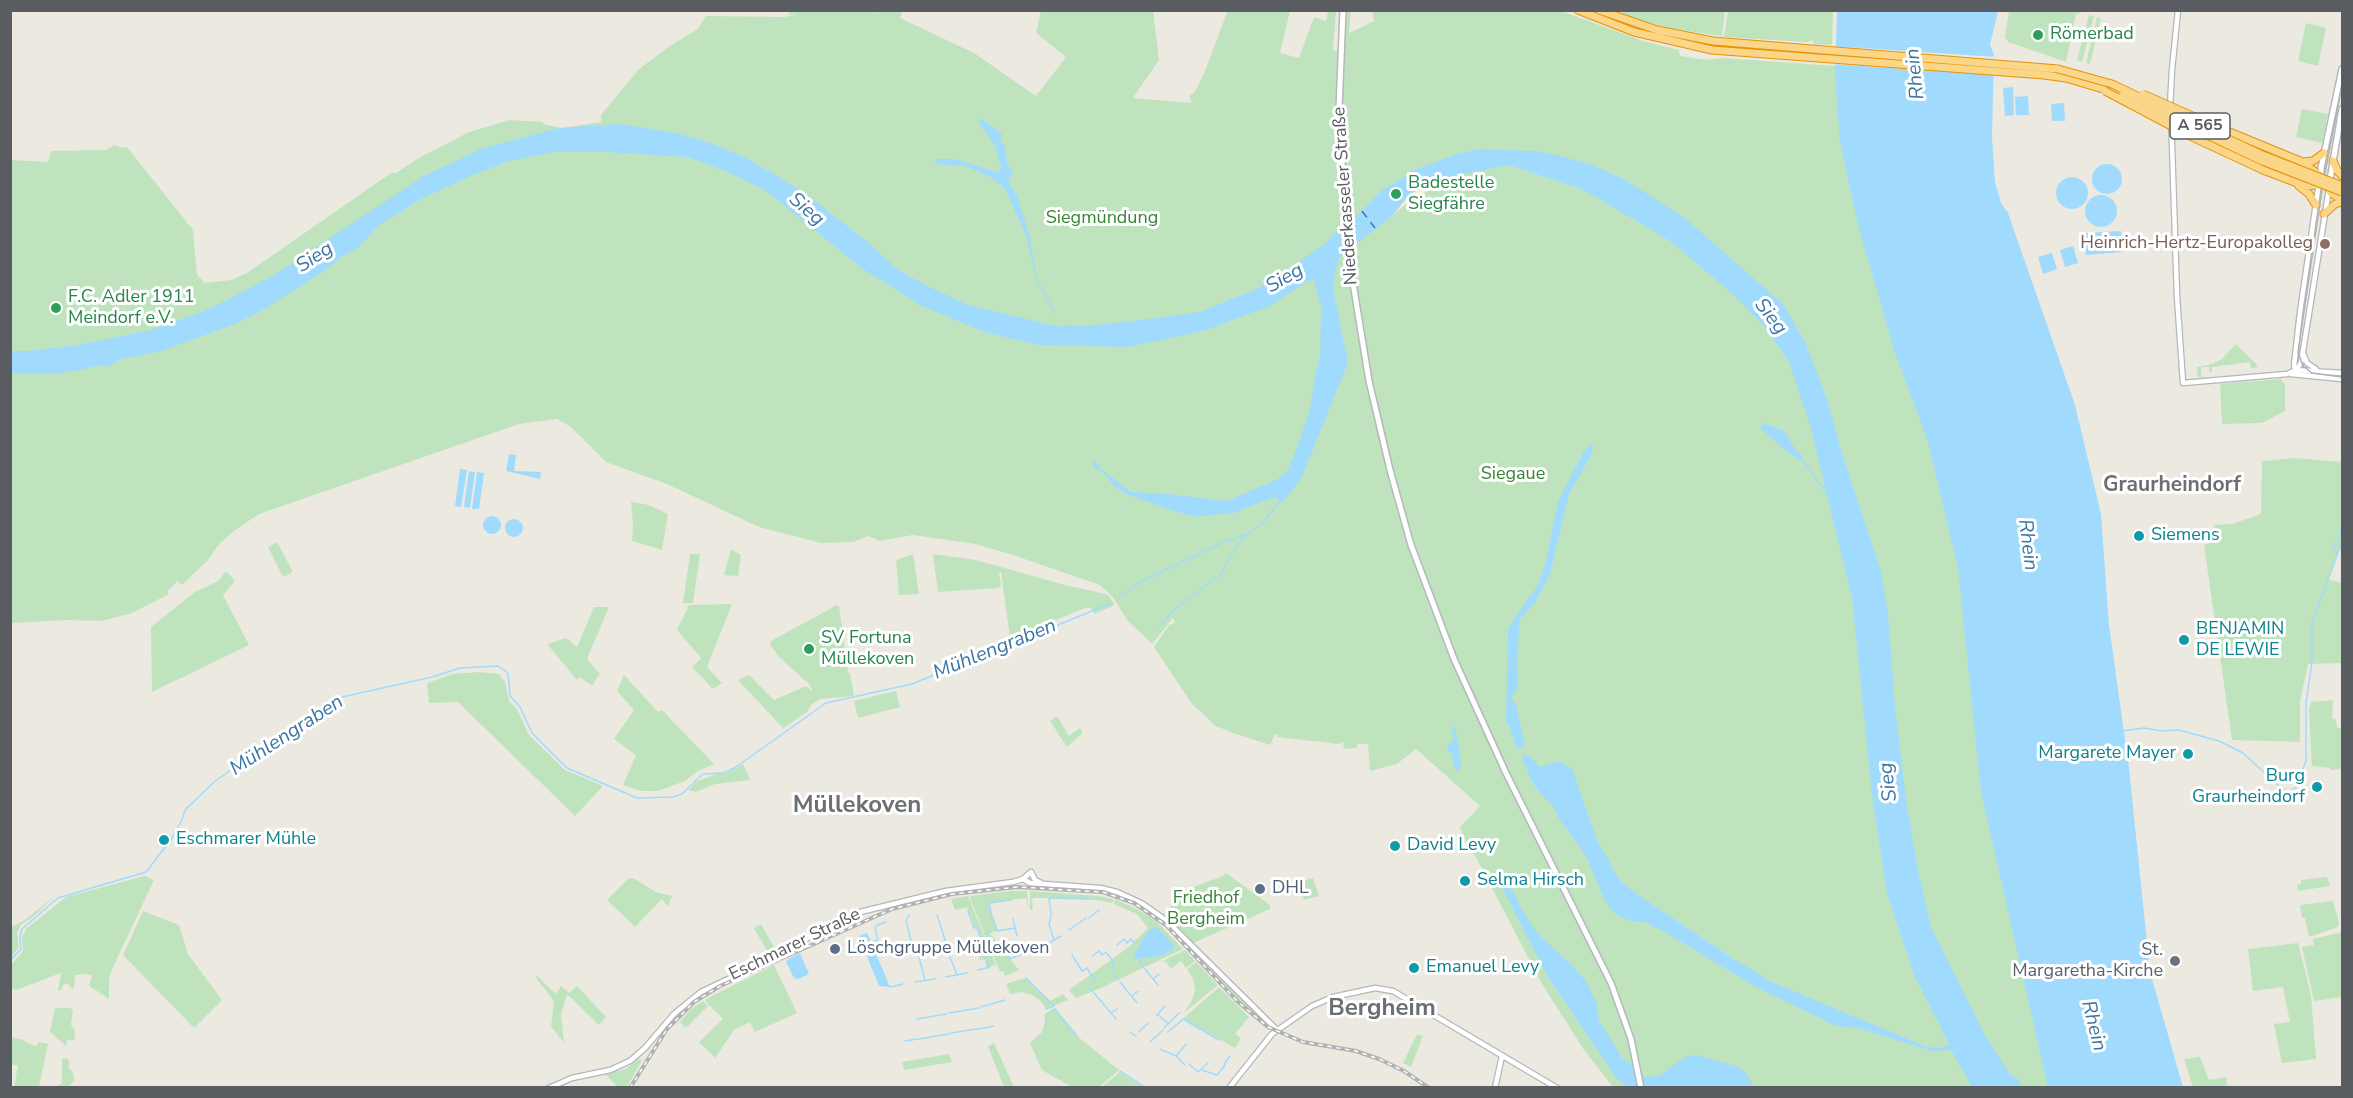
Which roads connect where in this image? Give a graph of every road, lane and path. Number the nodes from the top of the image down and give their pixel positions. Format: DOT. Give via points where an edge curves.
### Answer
graph roads {
  1 [pos="1343,10"];
  2 [pos="1578,10"];
  3 [pos="1599,10"];
  4 [pos="2178,10"];
  5 [pos="2058,69"];
  6 [pos="2343,69"];
  7 [pos="2090,85"];
  8 [pos="2343,110"];
  9 [pos="2324,153"];
  10 [pos="2300,161"];
  11 [pos="2333,161"];
  12 [pos="2320,175"];
  13 [pos="2343,178"];
  14 [pos="2297,184"];
  15 [pos="2325,184"];
  16 [pos="2343,186"];
  17 [pos="2343,192"];
  18 [pos="2343,201"];
  19 [pos="2316,205"];
  20 [pos="2324,214"];
  21 [pos="2303,351"];
  22 [pos="2321,371"];
  23 [pos="2293,372"];
  24 [pos="2343,373"];
  25 [pos="2343,379"];
  26 [pos="1023,879"];
  27 [pos="1041,884"];
  28 [pos="1277,1030"];
  29 [pos="1502,1056"];
  30 [pos="549,1088"];
  31 [pos="1229,1088"];
  32 [pos="1495,1088"];
  33 [pos="1557,1088"];
  34 [pos="1641,1088"];
  1 -- 34 [label="main road, Niederkasseler Straße" via="1339,109 1343,203 1369,381 1389,470 1454,659 1507,776 1598,956 1620,1008"];
  2 -- 7 [label="highway, A 565" via="1634,32 1712,50 2038,74"];
  3 -- 5 [label="highway, A 565" via="1657,30 1713,41"];
  4 -- 23 [label="street" via="2171,79 2171,144 2183,383"];
  5 -- 10 [label="highway, bridge" via="2124,86"];
  5 -- 16 [label="highway, A 565, bridge" via="2112,84 2251,149"];
  6 -- 9 [label="main road"];
  7 -- 14 [label="highway, bridge"];
  7 -- 17 [label="highway, A 565, bridge" via="2123,95 2260,160"];
  8 -- 11 [label="main road"];
  9 -- 10 [label="highway" via="2313,161"];
  9 -- 12 [label="main road"];
  10 -- 12 [label="highway"];
  11 -- 13 [label="highway"];
  11 -- 15 [label="main road"];
  12 -- 15 [label="main road"];
  13 -- 15 [label="highway"];
  14 -- 15 [label="highway"];
  14 -- 19 [label="highway"];
  15 -- 18 [label="highway"];
  15 -- 19 [label="street"];
  15 -- 20 [label="street"];
  18 -- 20 [label="highway"];
  19 -- 23 [label="street"];
  20 -- 21 [label="street"];
  21 -- 22 [label="street" via="2307,363"];
  21 -- 23 [label="street" via="2301,363"];
  22 -- 23 [label="street"];
  22 -- 24 [label="street"];
  23 -- 25 [label="street"];
  26 -- 27 [label="street"];
  26 -- 27 [label="street, Eschmarer Straße" via="1031,873"];
  26 -- 30 [label="street, Eschmarer Straße" via="946,891 835,921 787,951 701,992 674,1014 630,1061"];
  27 -- 28 [label="street" via="1100,888 1143,904 1167,921"];
  28 -- 29 [label="street" via="1324,1000 1375,988 1393,991"];
  28 -- 31 [label="street"];
  29 -- 32 [label="street"];
  29 -- 33 [label="street"];
}
